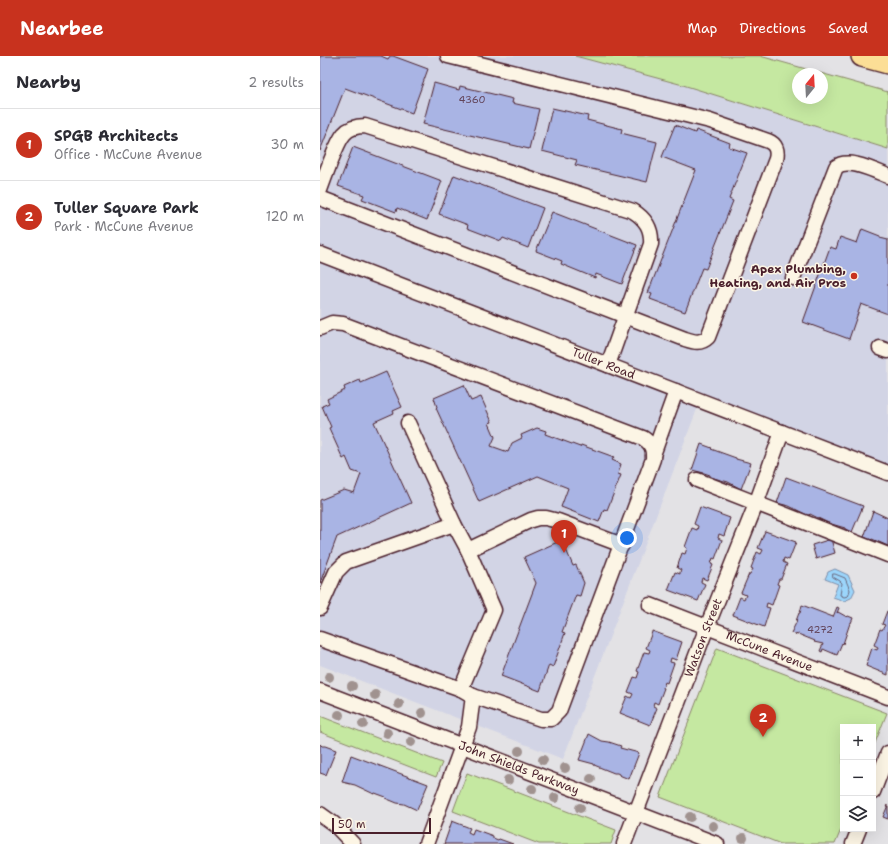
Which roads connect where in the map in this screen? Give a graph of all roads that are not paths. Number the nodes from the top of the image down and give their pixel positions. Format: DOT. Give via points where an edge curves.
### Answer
graph roads {
  1 [pos="448,56"];
  2 [pos="862,56"];
  3 [pos="888,63"];
  4 [pos="888,176"];
  5 [pos="320,190"];
  6 [pos="320,198"];
  7 [pos="320,254"];
  8 [pos="793,278"];
  9 [pos="626,316"];
  10 [pos="320,328"];
  11 [pos="608,365"];
  12 [pos="676,392"];
  13 [pos="408,423"];
  14 [pos="782,432"];
  15 [pos="653,455"];
  16 [pos="888,473"];
  17 [pos="697,480"];
  18 [pos="756,504"];
  19 [pos="454,524"];
  20 [pos="622,545"];
  21 [pos="468,550"];
  22 [pos="888,555"];
  23 [pos="650,605"];
  24 [pos="320,608"];
  25 [pos="707,627"];
  26 [pos="320,639"];
  27 [pos="461,689"];
  28 [pos="320,690"];
  29 [pos="473,696"];
  30 [pos="888,696"];
  31 [pos="462,745"];
  32 [pos="888,753"];
  33 [pos="876,784"];
  34 [pos="636,813"];
  35 [pos="320,814"];
  36 [pos="858,832"];
  37 [pos="353,844"];
  38 [pos="426,844"];
  39 [pos="624,844"];
  40 [pos="717,844"];
  41 [pos="853,844"];
  1 -- 9 [label="street" via="710,121 768,141 775,146 776,159 708,337 701,342 694,342"];
  2 -- 3 [label="highway"];
  4 -- 8 [label="street" via="855,164 841,164 836,167"];
  5 -- 9 [label="street" via="342,136 350,129 364,126 633,211 647,225 651,234 651,244"];
  6 -- 9 [label="street"];
  7 -- 11 [label="street, Tuller Road"];
  9 -- 11 [label="street"];
  10 -- 15 [label="street" via="343,324 643,438 651,446"];
  11 -- 12 [label="street, Tuller Road"];
  12 -- 14 [label="street, Tuller Road"];
  12 -- 15 [label="street"];
  13 -- 19 [label="street"];
  14 -- 16 [label="street, Tuller Road"];
  14 -- 18 [label="street, Watson Street"];
  15 -- 20 [label="street"];
  17 -- 18 [label="street"];
  18 -- 22 [label="street"];
  18 -- 25 [label="street, Watson Street"];
  19 -- 21 [label="street"];
  19 -- 24 [label="street" via="346,562 336,572"];
  20 -- 21 [label="street" via="558,521 542,518 531,520"];
  20 -- 29 [label="street" via="555,716 547,720 541,719"];
  21 -- 27 [label="street" via="494,610"];
  23 -- 25 [label="street, McCune Avenue"];
  25 -- 30 [label="street, McCune Avenue"];
  25 -- 34 [label="street, Watson Street"];
  26 -- 27 [label="street"];
  27 -- 29 [label="street"];
  28 -- 31 [label="street, John Shields Parkway"];
  29 -- 31 [label="street" via="469,727"];
  31 -- 34 [label="street, John Shields Parkway"];
  31 -- 38 [label="street"];
  32 -- 33 [label="street"];
  34 -- 39 [label="street, Watson Street"];
  34 -- 40 [label="street, John Shields Parkway"];
  35 -- 37 [label="street" via="334,824"];
  36 -- 41 [label="street"];
}
